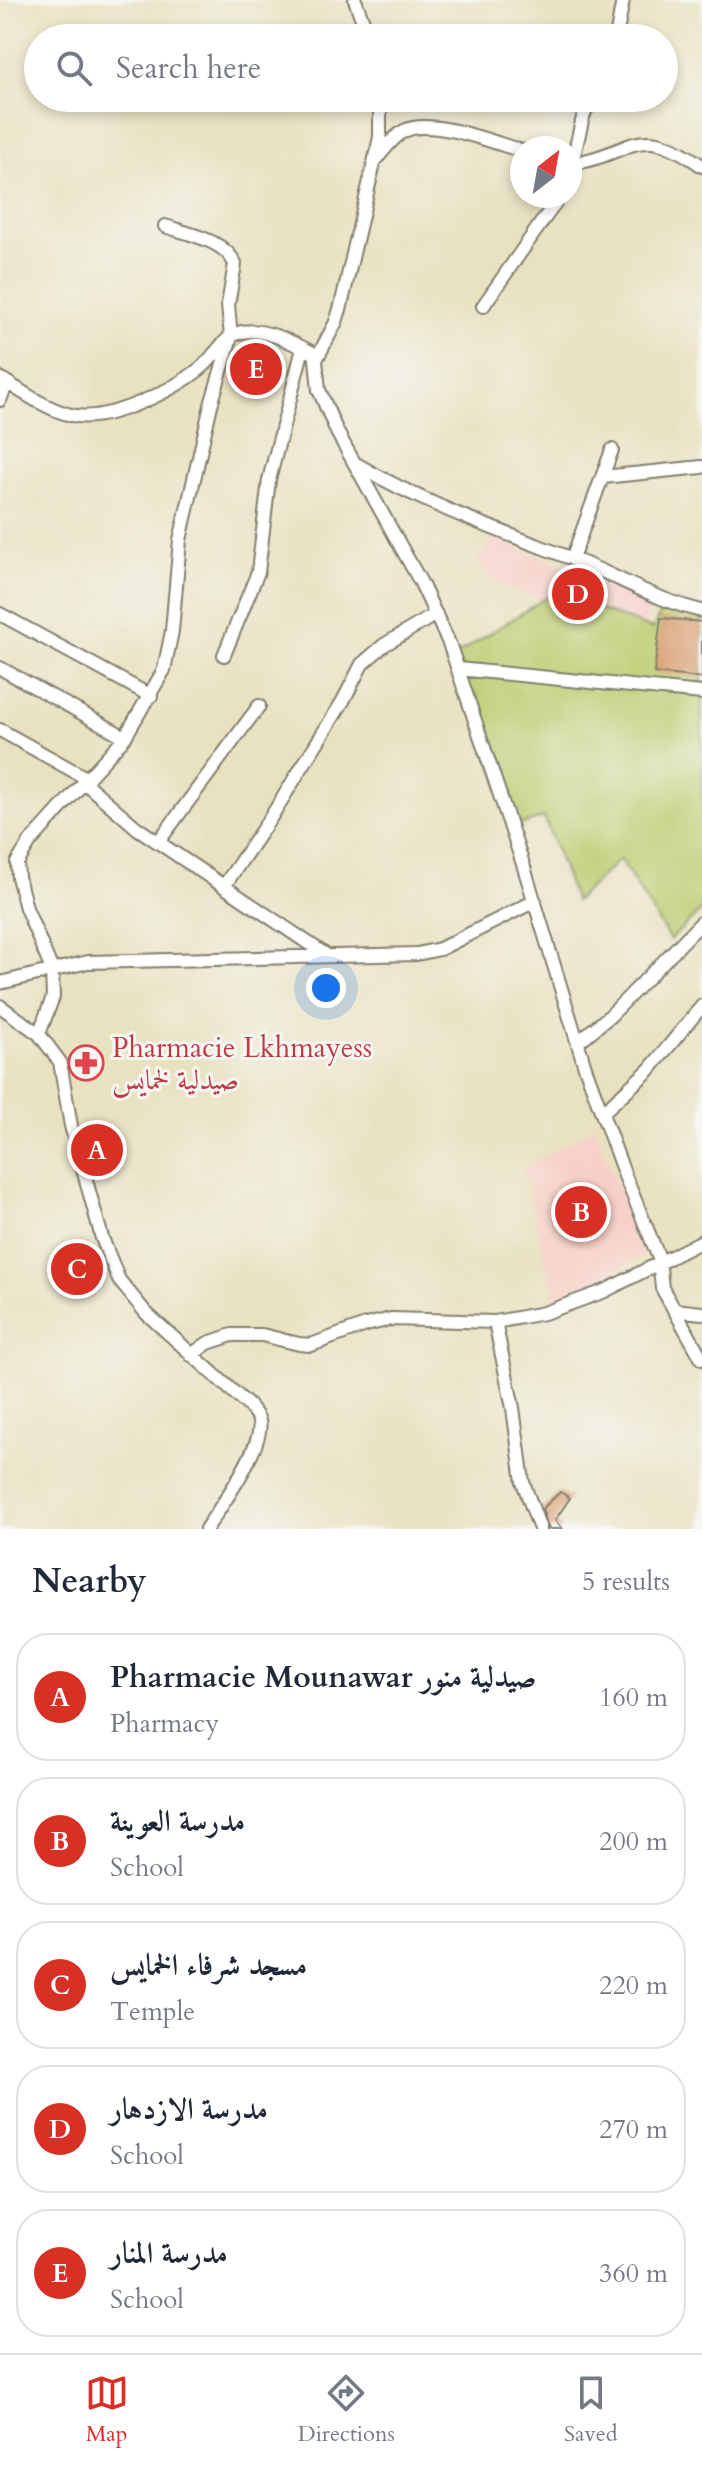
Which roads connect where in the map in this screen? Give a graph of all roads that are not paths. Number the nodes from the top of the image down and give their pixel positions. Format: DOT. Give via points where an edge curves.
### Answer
graph roads {
  1 [pos="355,0"];
  2 [pos="623,0"];
  3 [pos="364,24"];
  4 [pos="619,24"];
  5 [pos="380,112"];
  6 [pos="585,112"];
  7 [pos="578,136"];
  8 [pos="510,148"];
  9 [pos="375,160"];
  10 [pos="582,163"];
  11 [pos="702,166"];
  12 [pos="552,208"];
  13 [pos="165,226"];
  14 [pos="483,306"];
  15 [pos="231,337"];
  16 [pos="303,348"];
  17 [pos="317,355"];
  18 [pos="4,381"];
  19 [pos="0,400"];
  20 [pos="612,450"];
  21 [pos="353,462"];
  22 [pos="702,467"];
  23 [pos="603,477"];
  24 [pos="572,559"];
  25 [pos="702,611"];
  26 [pos="0,614"];
  27 [pos="436,614"];
  28 [pos="224,655"];
  29 [pos="0,668"];
  30 [pos="458,669"];
  31 [pos="702,693"];
  32 [pos="151,696"];
  33 [pos="259,706"];
  34 [pos="0,730"];
  35 [pos="125,737"];
  36 [pos="86,781"];
  37 [pos="159,841"];
  38 [pos="224,886"];
  39 [pos="535,901"];
  40 [pos="702,922"];
  41 [pos="328,956"];
  42 [pos="52,970"];
  43 [pos="0,983"];
  44 [pos="0,1006"];
  45 [pos="702,1006"];
  46 [pos="39,1034"];
  47 [pos="578,1042"];
  48 [pos="603,1112"];
  49 [pos="702,1241"];
  50 [pos="660,1264"];
  51 [pos="674,1310"];
  52 [pos="702,1313"];
  53 [pos="495,1322"];
  54 [pos="191,1355"];
  55 [pos="702,1359"];
  56 [pos="206,1529"];
  57 [pos="540,1529"];
  1 -- 3 [label="street"];
  2 -- 4 [label="street"];
  5 -- 9 [label="street"];
  6 -- 7 [label="street"];
  8 -- 9 [label="street" via="415,127"];
  9 -- 17 [label="street" via="336,322"];
  10 -- 11 [label="street" via="653,140 671,145"];
  12 -- 14 [label="street"];
  13 -- 15 [label="street" via="220,247 232,258"];
  15 -- 16 [label="street" via="253,332"];
  15 -- 18 [label="street" via="185,380 94,416 66,414"];
  15 -- 32 [label="street" via="180,540 170,649"];
  16 -- 17 [label="street"];
  16 -- 28 [label="street" via="269,480 258,572"];
  17 -- 21 [label="street" via="319,390"];
  18 -- 19 [label="street"];
  20 -- 23 [label="street"];
  21 -- 24 [label="street" via="436,505"];
  21 -- 27 [label="street"];
  22 -- 23 [label="street"];
  23 -- 24 [label="street"];
  24 -- 25 [label="street"];
  26 -- 32 [label="street"];
  27 -- 30 [label="street"];
  27 -- 38 [label="street" via="362,664"];
  29 -- 35 [label="street"];
  30 -- 31 [label="street"];
  30 -- 39 [label="street"];
  32 -- 35 [label="street"];
  33 -- 37 [label="street"];
  34 -- 36 [label="street"];
  35 -- 36 [label="street"];
  36 -- 37 [label="street" via="121,817"];
  36 -- 42 [label="street" via="17,863 26,908"];
  37 -- 38 [label="street"];
  38 -- 41 [label="street"];
  39 -- 41 [label="street" via="440,949"];
  39 -- 47 [label="street"];
  40 -- 47 [label="street"];
  41 -- 42 [label="street" via="88,962"];
  42 -- 43 [label="street"];
  42 -- 46 [label="street" via="53,997"];
  44 -- 46 [label="street"];
  45 -- 48 [label="street" via="649,1070"];
  46 -- 54 [label="street" via="60,1062 71,1126 111,1263 129,1294"];
  47 -- 48 [label="street"];
  48 -- 50 [label="street"];
  49 -- 50 [label="street"];
  50 -- 51 [label="street" via="662,1288"];
  50 -- 53 [label="street" via="570,1305"];
  51 -- 52 [label="street"];
  51 -- 55 [label="street"];
  53 -- 54 [label="street" via="391,1319 311,1345 232,1335"];
  53 -- 57 [label="street" via="523,1482"];
  54 -- 56 [label="street" via="249,1406 260,1427 236,1484"];
}
